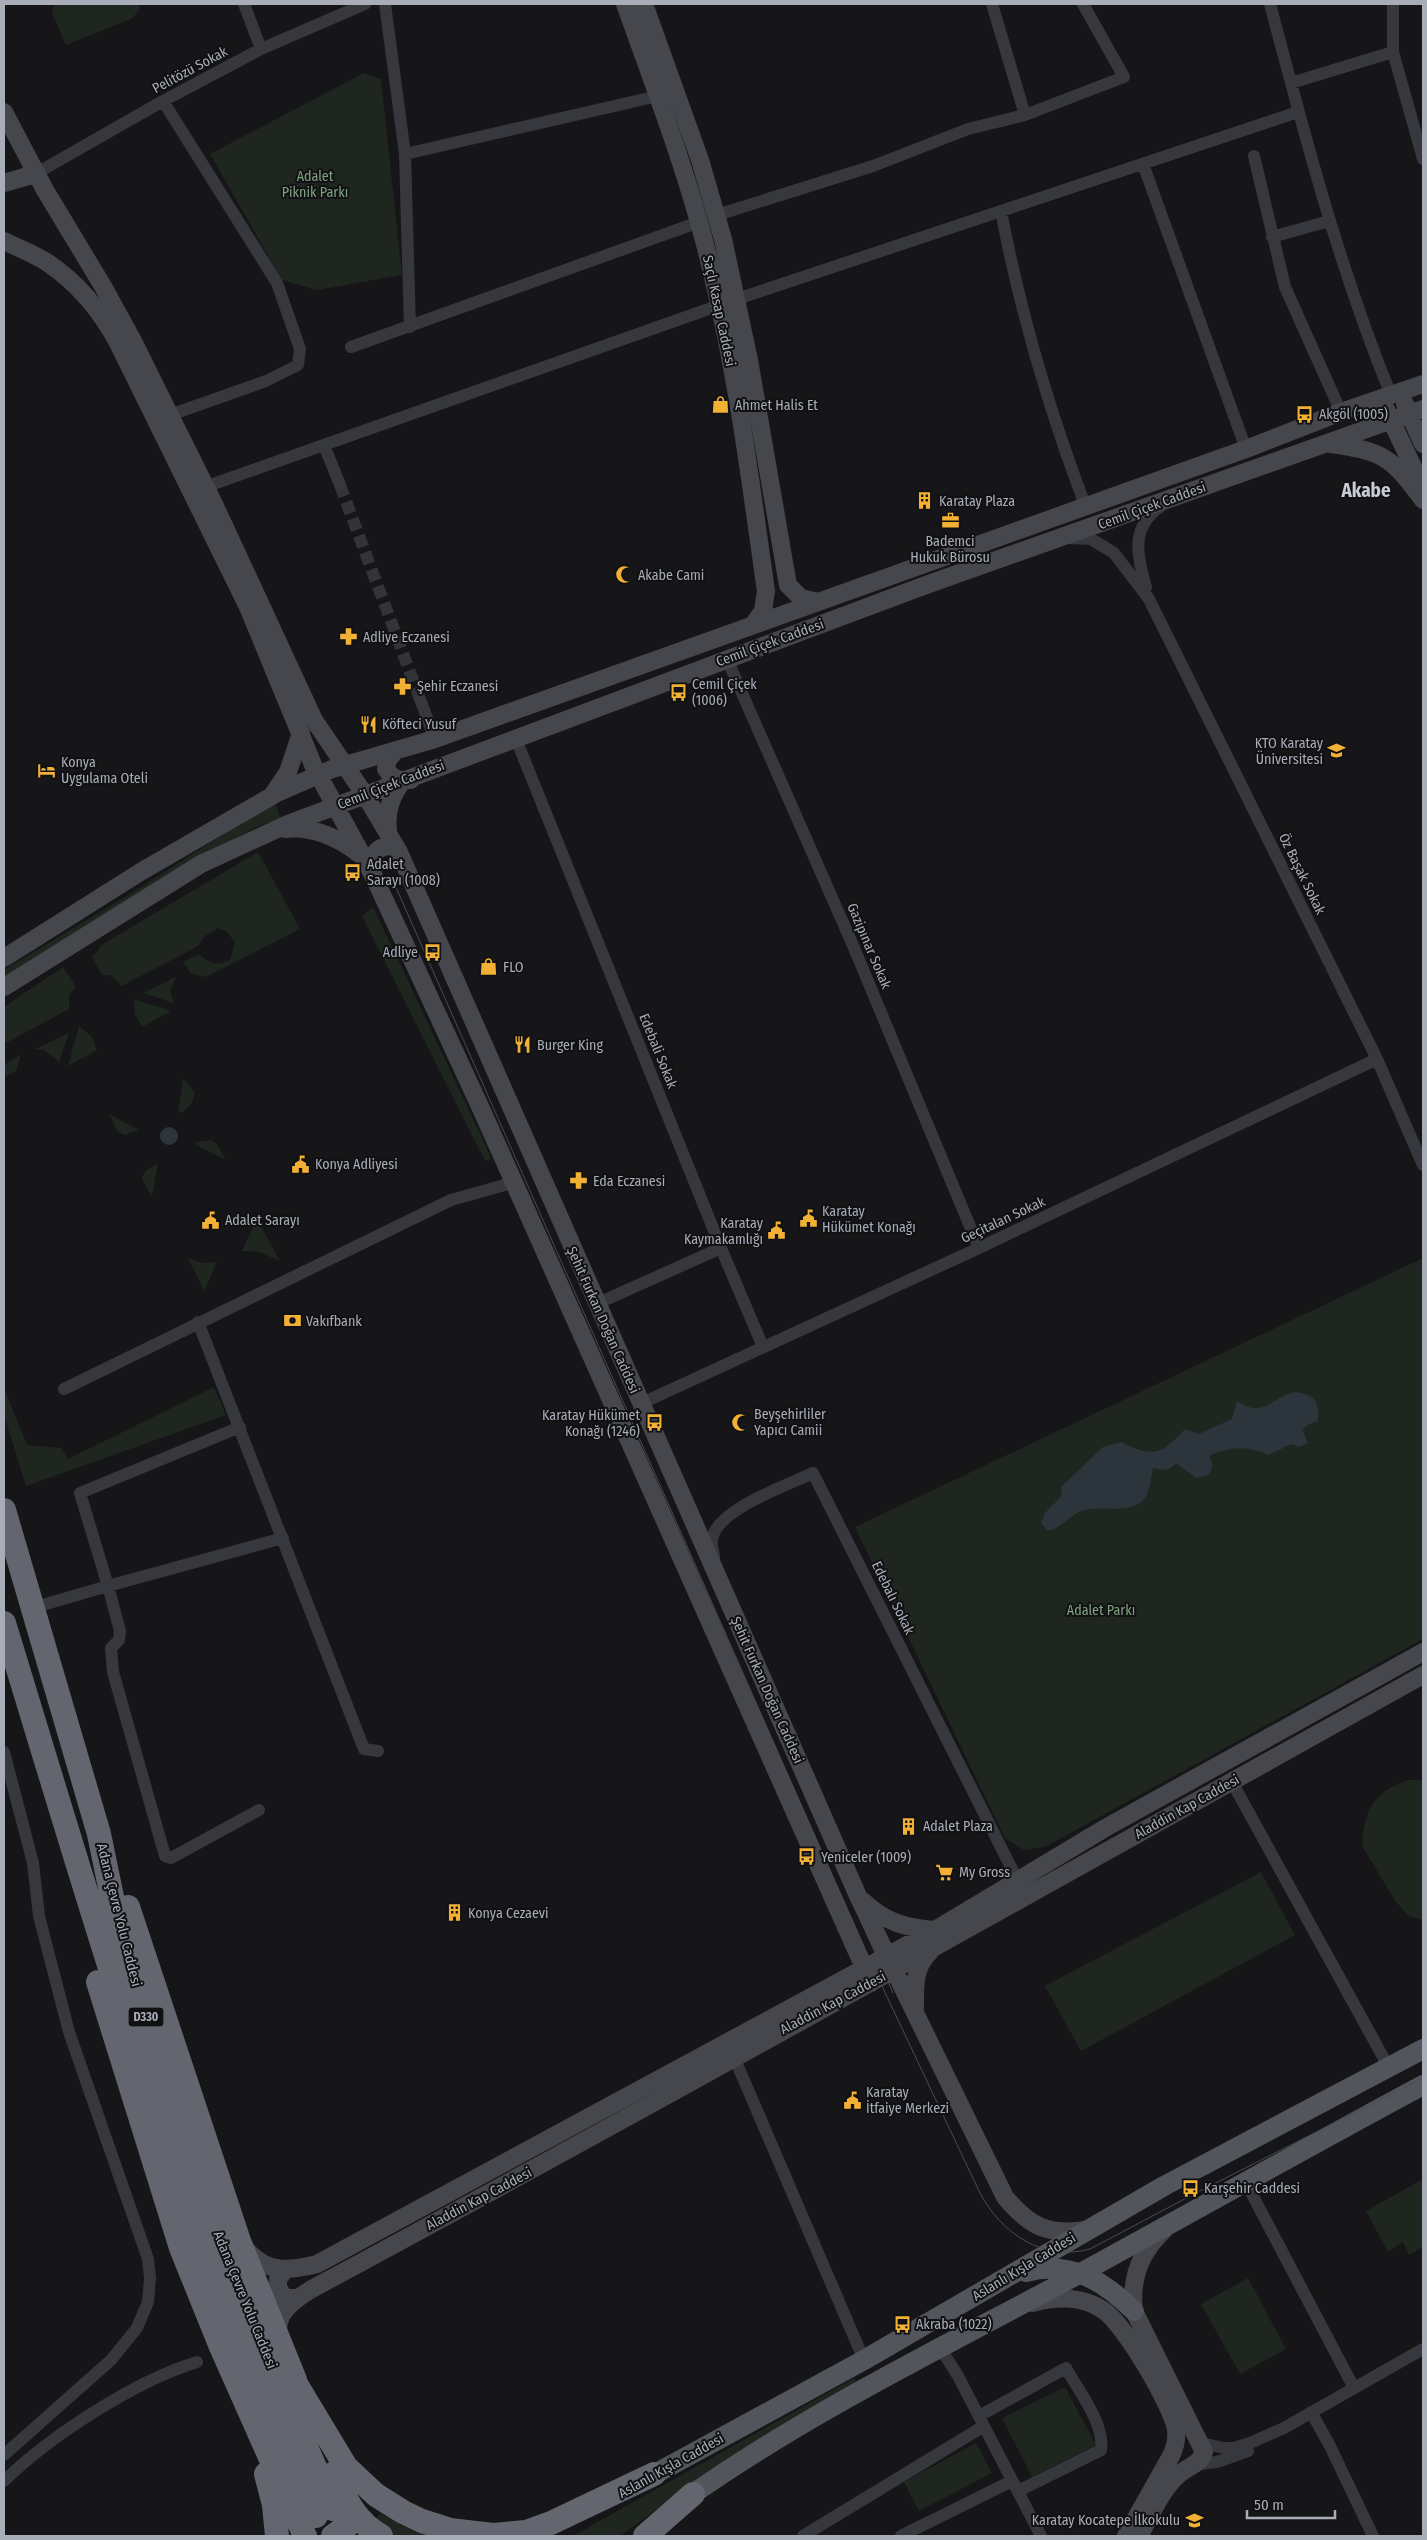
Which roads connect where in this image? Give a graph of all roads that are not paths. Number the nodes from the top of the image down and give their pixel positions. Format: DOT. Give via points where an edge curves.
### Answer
graph roads {
  1 [pos="244,4"];
  2 [pos="365,4"];
  3 [pos="385,4"];
  4 [pos="625,4"];
  5 [pos="644,4"];
  6 [pos="992,4"];
  7 [pos="1083,4"];
  8 [pos="1270,4"];
  9 [pos="1393,4"];
  10 [pos="261,49"];
  11 [pos="1393,52"];
  12 [pos="1290,83"];
  13 [pos="658,96"];
  14 [pos="162,101"];
  15 [pos="4,112"];
  16 [pos="1298,112"];
  17 [pos="1025,115"];
  18 [pos="404,154"];
  19 [pos="1254,156"];
  20 [pos="1423,159"];
  21 [pos="1143,164"];
  22 [pos="36,174"];
  23 [pos="4,182"];
  24 [pos="1001,211"];
  25 [pos="717,215"];
  26 [pos="1329,221"];
  27 [pos="699,222"];
  28 [pos="1272,237"];
  29 [pos="4,240"];
  30 [pos="737,299"];
  31 [pos="720,305"];
  32 [pos="410,327"];
  33 [pos="352,347"];
  34 [pos="1423,384"];
  35 [pos="1391,395"];
  36 [pos="1341,412"];
  37 [pos="1416,412"];
  38 [pos="170,415"];
  39 [pos="1392,421"];
  40 [pos="1328,444"];
  41 [pos="1423,444"];
  42 [pos="324,445"];
  43 [pos="1246,448"];
  44 [pos="340,485"];
  45 [pos="205,487"];
  46 [pos="1423,488"];
  47 [pos="1176,496"];
  48 [pos="1423,500"];
  49 [pos="1085,505"];
  50 [pos="1062,537"];
  51 [pos="788,585"];
  52 [pos="766,598"];
  53 [pos="1149,599"];
  54 [pos="818,602"];
  55 [pos="753,625"];
  56 [pos="727,659"];
  57 [pos="420,699"];
  58 [pos="301,733"];
  59 [pos="435,739"];
  60 [pos="516,739"];
  61 [pos="397,750"];
  62 [pos="352,763"];
  63 [pos="318,774"];
  64 [pos="406,781"];
  65 [pos="271,797"];
  66 [pos="369,801"];
  67 [pos="336,807"];
  68 [pos="277,829"];
  69 [pos="389,834"];
  70 [pos="399,852"];
  71 [pos="363,857"];
  72 [pos="374,877"];
  73 [pos="4,958"];
  74 [pos="4,987"];
  75 [pos="1377,1059"];
  76 [pos="1423,1165"];
  77 [pos="515,1182"];
  78 [pos="721,1248"];
  79 [pos="979,1248"];
  80 [pos="596,1304"];
  81 [pos="198,1322"];
  82 [pos="763,1347"];
  83 [pos="64,1389"];
  84 [pos="640,1404"];
  85 [pos="240,1427"];
  86 [pos="4,1510"];
  87 [pos="283,1538"];
  88 [pos="717,1576"];
  89 [pos="108,1586"];
  90 [pos="32,1608"];
  91 [pos="4,1623"];
  92 [pos="1423,1652"];
  93 [pos="1423,1675"];
  94 [pos="378,1751"];
  95 [pos="4,1752"];
  96 [pos="1232,1782"];
  97 [pos="259,1810"];
  98 [pos="68,1831"];
  99 [pos="99,1834"];
  100 [pos="1018,1881"];
  101 [pos="858,1896"];
  102 [pos="935,1930"];
  103 [pos="931,1951"];
  104 [pos="886,1955"];
  105 [pos="864,1966"];
  106 [pos="894,1971"];
  107 [pos="872,1983"];
  108 [pos="915,2014"];
  109 [pos="731,2049"];
  110 [pos="1423,2049"];
  111 [pos="1388,2066"];
  112 [pos="1423,2085"];
  113 [pos="1245,2181"];
  114 [pos="1176,2220"];
  115 [pos="1086,2230"];
  116 [pos="239,2241"];
  117 [pos="286,2270"];
  118 [pos="1080,2273"];
  119 [pos="1003,2281"];
  120 [pos="298,2298"];
  121 [pos="1009,2311"];
  122 [pos="1134,2311"];
  123 [pos="939,2346"];
  124 [pos="221,2347"];
  125 [pos="1423,2349"];
  126 [pos="284,2354"];
  127 [pos="864,2360"];
  128 [pos="196,2362"];
  129 [pos="296,2384"];
  130 [pos="1354,2388"];
  131 [pos="1311,2412"];
  132 [pos="981,2421"];
  133 [pos="1284,2428"];
  134 [pos="1201,2442"];
  135 [pos="1175,2447"];
  136 [pos="4,2455"];
  137 [pos="1192,2465"];
  138 [pos="654,2474"];
  139 [pos="4,2481"];
  140 [pos="1015,2486"];
  141 [pos="693,2494"];
  142 [pos="319,2521"];
  143 [pos="809,2534"];
  144 [pos="277,2536"];
  145 [pos="333,2536"];
  146 [pos="381,2536"];
  147 [pos="550,2536"];
  148 [pos="633,2536"];
  149 [pos="645,2536"];
  150 [pos="901,2536"];
  151 [pos="1041,2536"];
  152 [pos="1126,2536"];
  153 [pos="1139,2536"];
  154 [pos="1373,2536"];
  1 -- 10 [label="street"];
  2 -- 10 [label="street, Pelitözü Sokak"];
  3 -- 18 [label="street"];
  4 -- 13 [label="street, Saçlı Kasap Caddesi"];
  5 -- 25 [label="street, Saçlı Kasap Caddesi"];
  6 -- 17 [label="street"];
  7 -- 17 [label="street" via="1124,77"];
  8 -- 12 [label="street"];
  9 -- 11 [label="street"];
  10 -- 14 [label="street, Pelitözü Sokak"];
  11 -- 12 [label="street"];
  11 -- 20 [label="street"];
  12 -- 16 [label="street"];
  13 -- 18 [label="street"];
  13 -- 27 [label="street, Saçlı Kasap Caddesi"];
  14 -- 22 [label="street, Pelitözü Sokak"];
  14 -- 38 [label="street" via="277,283 300,349 298,365 266,381"];
  15 -- 22 [label="street"];
  16 -- 21 [label="street"];
  16 -- 26 [label="street"];
  17 -- 25 [label="street" via="968,129 873,166"];
  18 -- 32 [label="street"];
  19 -- 28 [label="street"];
  21 -- 24 [label="street"];
  21 -- 43 [label="street"];
  22 -- 23 [label="street"];
  22 -- 38 [label="street" via="104,288"];
  24 -- 30 [label="street"];
  24 -- 49 [label="street" via="1032,347"];
  25 -- 30 [label="street, Saçlı Kasap Caddesi"];
  26 -- 28 [label="street"];
  26 -- 35 [label="street" via="1367,336"];
  27 -- 31 [label="street, Saçlı Kasap Caddesi"];
  27 -- 32 [label="street"];
  28 -- 36 [label="street" via="1286,287"];
  29 -- 58 [label="street, Şehit Furkan Doğan Caddesi" via="48,263 104,316 240,590"];
  30 -- 51 [label="street, Saçlı Kasap Caddesi"];
  31 -- 42 [label="street"];
  31 -- 52 [label="street, Saçlı Kasap Caddesi"];
  32 -- 33 [label="street"];
  34 -- 35 [label="street, Cemil Çiçek Caddesi"];
  35 -- 36 [label="street, Cemil Çiçek Caddesi"];
  35 -- 37 [label="street"];
  35 -- 39 [label="street"];
  36 -- 43 [label="street, Cemil Çiçek Caddesi"];
  37 -- 39 [label="street, Cemil Çiçek Caddesi"];
  37 -- 41 [label="street"];
  38 -- 45 [label="street"];
  39 -- 40 [label="street, Cemil Çiçek Caddesi"];
  39 -- 46 [label="street"];
  40 -- 47 [label="street, Cemil Çiçek Caddesi"];
  40 -- 48 [label="street" via="1363,448 1385,457"];
  42 -- 44 [label="street"];
  42 -- 45 [label="street"];
  43 -- 49 [label="street, Cemil Çiçek Caddesi"];
  45 -- 62 [label="street" via="310,711 331,748"];
  47 -- 50 [label="street, Cemil Çiçek Caddesi"];
  47 -- 53 [label="street" via="1148,515 1138,539 1140,569"];
  49 -- 54 [label="street, Cemil Çiçek Caddesi"];
  50 -- 53 [label="street" via="1091,539 1114,553"];
  50 -- 56 [label="street, Cemil Çiçek Caddesi"];
  51 -- 52 [label="street" via="784,600 776,603"];
  51 -- 54 [label="street" via="801,598"];
  52 -- 55 [label="street" via="763,611"];
  53 -- 75 [label="street, Öz Başak Sokak"];
  54 -- 55 [label="street, Cemil Çiçek Caddesi"];
  55 -- 59 [label="street, Cemil Çiçek Caddesi"];
  56 -- 60 [label="street, Cemil Çiçek Caddesi"];
  56 -- 79 [label="street, Gazipınar Sokak" via="852,943"];
  57 -- 59 [label="street"];
  58 -- 63 [label="street, Şehit Furkan Doğan Caddesi"];
  58 -- 65 [label="street" via="288,772"];
  59 -- 61 [label="street, Cemil Çiçek Caddesi"];
  60 -- 64 [label="street, Cemil Çiçek Caddesi"];
  60 -- 78 [label="street, Edebali Sokak"];
  61 -- 62 [label="street, Cemil Çiçek Caddesi"];
  61 -- 64 [label="street" via="388,759 386,769 390,776"];
  62 -- 63 [label="street, Cemil Çiçek Caddesi"];
  62 -- 66 [label="street, Şehit Furkan Doğan Caddesi"];
  63 -- 65 [label="street, Cemil Çiçek Caddesi"];
  63 -- 67 [label="street, Şehit Furkan Doğan Caddesi"];
  64 -- 66 [label="street, Cemil Çiçek Caddesi"];
  64 -- 69 [label="street" via="389,806"];
  65 -- 73 [label="street, Cemil Çiçek Caddesi" via="142,871"];
  66 -- 67 [label="street, Cemil Çiçek Caddesi"];
  66 -- 69 [label="street, Şehit Furkan Doğan Caddesi"];
  67 -- 68 [label="street, Cemil Çiçek Caddesi"];
  67 -- 71 [label="street, Şehit Furkan Doğan Caddesi"];
  68 -- 71 [label="street" via="315,831 334,837"];
  68 -- 74 [label="street, Cemil Çiçek Caddesi" via="201,864"];
  69 -- 70 [label="street, Şehit Furkan Doğan Caddesi"];
  70 -- 72 [label="street" via="393,846 384,845 378,849 371,858"];
  70 -- 80 [label="street, Şehit Furkan Doğan Caddesi"];
  71 -- 72 [label="street, Şehit Furkan Doğan Caddesi"];
  72 -- 77 [label="street, Şehit Furkan Doğan Caddesi"];
  75 -- 76 [label="street, Öz Başak Sokak"];
  75 -- 79 [label="street, Geçitalan Sokak"];
  77 -- 81 [label="street" via="451,1200"];
  77 -- 105 [label="street, Şehit Furkan Doğan Caddesi"];
  78 -- 80 [label="street"];
  78 -- 82 [label="street, Edebali Sokak"];
  79 -- 82 [label="street, Geçitalan Sokak"];
  80 -- 84 [label="street, Şehit Furkan Doğan Caddesi"];
  81 -- 83 [label="street"];
  81 -- 85 [label="street"];
  82 -- 84 [label="street, Geçitalan Sokak"];
  84 -- 88 [label="street, Şehit Furkan Doğan Caddesi"];
  85 -- 87 [label="street"];
  85 -- 89 [label="street" via="80,1493"];
  86 -- 90 [label="highway, Adana Çevre Yolu Caddesi / D330"];
  87 -- 89 [label="street"];
  87 -- 94 [label="street" via="364,1749"];
  88 -- 100 [label="street, Edebalı Sokak" via="712,1539 720,1525 736,1509 813,1473"];
  88 -- 101 [label="street, Şehit Furkan Doğan Caddesi"];
  89 -- 90 [label="street"];
  89 -- 97 [label="street" via="120,1631 119,1640 111,1648 113,1672 165,1856 171,1858"];
  90 -- 99 [label="highway, Adana Çevre Yolu Caddesi / D330"];
  91 -- 98 [label="highway, Adana Çevre Yolu Caddesi / D330"];
  92 -- 100 [label="street, Aladdin Kap Caddesi" via="1107,1827"];
  93 -- 96 [label="street, Aladdin Kap Caddesi"];
  95 -- 136 [label="street" via="32,1863 39,1916 69,2032 148,2259 150,2278 148,2302 137,2328 111,2360"];
  96 -- 103 [label="street, Aladdin Kap Caddesi"];
  96 -- 111 [label="street"];
  98 -- 124 [label="highway" via="74,1887 88,1946 178,2239"];
  98 -- 142 [label="highway, Adana Çevre Yolu Caddesi / D330" via="201,2240 250,2366"];
  99 -- 116 [label="highway" via="144,1950"];
  99 -- 142 [label="highway, Adana Çevre Yolu Caddesi / D330" via="131,1968 204,2194 257,2333"];
  100 -- 102 [label="street, Aladdin Kap Caddesi"];
  101 -- 102 [label="street" via="886,1920"];
  101 -- 104 [label="street, Şehit Furkan Doğan Caddesi"];
  102 -- 104 [label="street, Aladdin Kap Caddesi"];
  103 -- 106 [label="street, Aladdin Kap Caddesi"];
  103 -- 108 [label="street" via="917,1970"];
  104 -- 105 [label="street, Aladdin Kap Caddesi"];
  104 -- 106 [label="street, Şehit Furkan Doğan Caddesi"];
  105 -- 107 [label="street, Şehit Furkan Doğan Caddesi"];
  105 -- 109 [label="street, Aladdin Kap Caddesi"];
  106 -- 107 [label="street, Aladdin Kap Caddesi"];
  106 -- 108 [label="street, Şehit Furkan Doğan Caddesi"];
  107 -- 109 [label="street, Aladdin Kap Caddesi"];
  108 -- 115 [label="street, Şehit Furkan Doğan Caddesi" via="1005,2196 1016,2210 1041,2228 1071,2232"];
  109 -- 117 [label="street, Aladdin Kap Caddesi" via="317,2264"];
  109 -- 120 [label="street, Aladdin Kap Caddesi" via="590,2139"];
  109 -- 127 [label="street"];
  110 -- 111 [label="main road, Aslanlı Kışla Caddesi"];
  111 -- 115 [label="main road, Aslanlı Kışla Caddesi"];
  112 -- 113 [label="main road, Aslanlı Kışla Caddesi"];
  113 -- 114 [label="main road, Aslanlı Kışla Caddesi"];
  113 -- 130 [label="street"];
  114 -- 118 [label="main road, Aslanlı Kışla Caddesi"];
  114 -- 122 [label="street" via="1154,2240 1141,2258 1133,2287"];
  115 -- 119 [label="main road, Aslanlı Kışla Caddesi"];
  116 -- 117 [label="street" via="254,2259"];
  116 -- 126 [label="highway"];
  117 -- 120 [label="street" via="278,2279 280,2293 284,2298"];
  118 -- 119 [label="main road" via="1066,2269 1036,2270"];
  118 -- 121 [label="main road, Aslanlı Kışla Caddesi"];
  118 -- 122 [label="main road" via="1104,2284"];
  119 -- 127 [label="main road, Aslanlı Kışla Caddesi"];
  120 -- 126 [label="street, Aladdin Kap Caddesi" via="286,2306 277,2330"];
  121 -- 123 [label="main road, Aslanlı Kışla Caddesi"];
  121 -- 135 [label="street" via="1051,2298 1072,2299 1094,2305 1112,2316 1132,2341 1170,2412 1176,2430"];
  122 -- 134 [label="street"];
  123 -- 132 [label="street"];
  123 -- 141 [label="main road, Aslanlı Kışla Caddesi" via="781,2437"];
  124 -- 142 [label="highway"];
  124 -- 144 [label="highway" via="270,2488"];
  125 -- 130 [label="street"];
  126 -- 129 [label="highway"];
  127 -- 138 [label="main road, Aslanlı Kışla Caddesi"];
  128 -- 139 [label="street" via="156,2378 108,2405 30,2455"];
  129 -- 138 [label="highway" via="346,2467 376,2495 403,2512 450,2530 493,2534 526,2532"];
  129 -- 142 [label="highway"];
  130 -- 131 [label="street"];
  131 -- 133 [label="street"];
  131 -- 154 [label="street"];
  132 -- 140 [label="street"];
  132 -- 140 [label="street" via="1066,2368 1099,2428 1100,2450"];
  132 -- 143 [label="street"];
  133 -- 134 [label="street" via="1234,2448"];
  133 -- 137 [label="street" via="1240,2455"];
  134 -- 135 [label="street" via="1189,2436"];
  134 -- 137 [label="street" via="1203,2457"];
  135 -- 137 [label="street" via="1178,2461"];
  135 -- 152 [label="street"];
  137 -- 153 [label="street" via="1170,2484"];
  138 -- 147 [label="main road, Aslanlı Kışla Caddesi"];
  140 -- 150 [label="street"];
  140 -- 151 [label="street"];
  141 -- 148 [label="main road, Aslanlı Kışla Caddesi"];
  141 -- 149 [label="highway"];
  142 -- 145 [label="highway" via="350,2512 347,2526"];
  142 -- 146 [label="highway" via="367,2527"];
}
